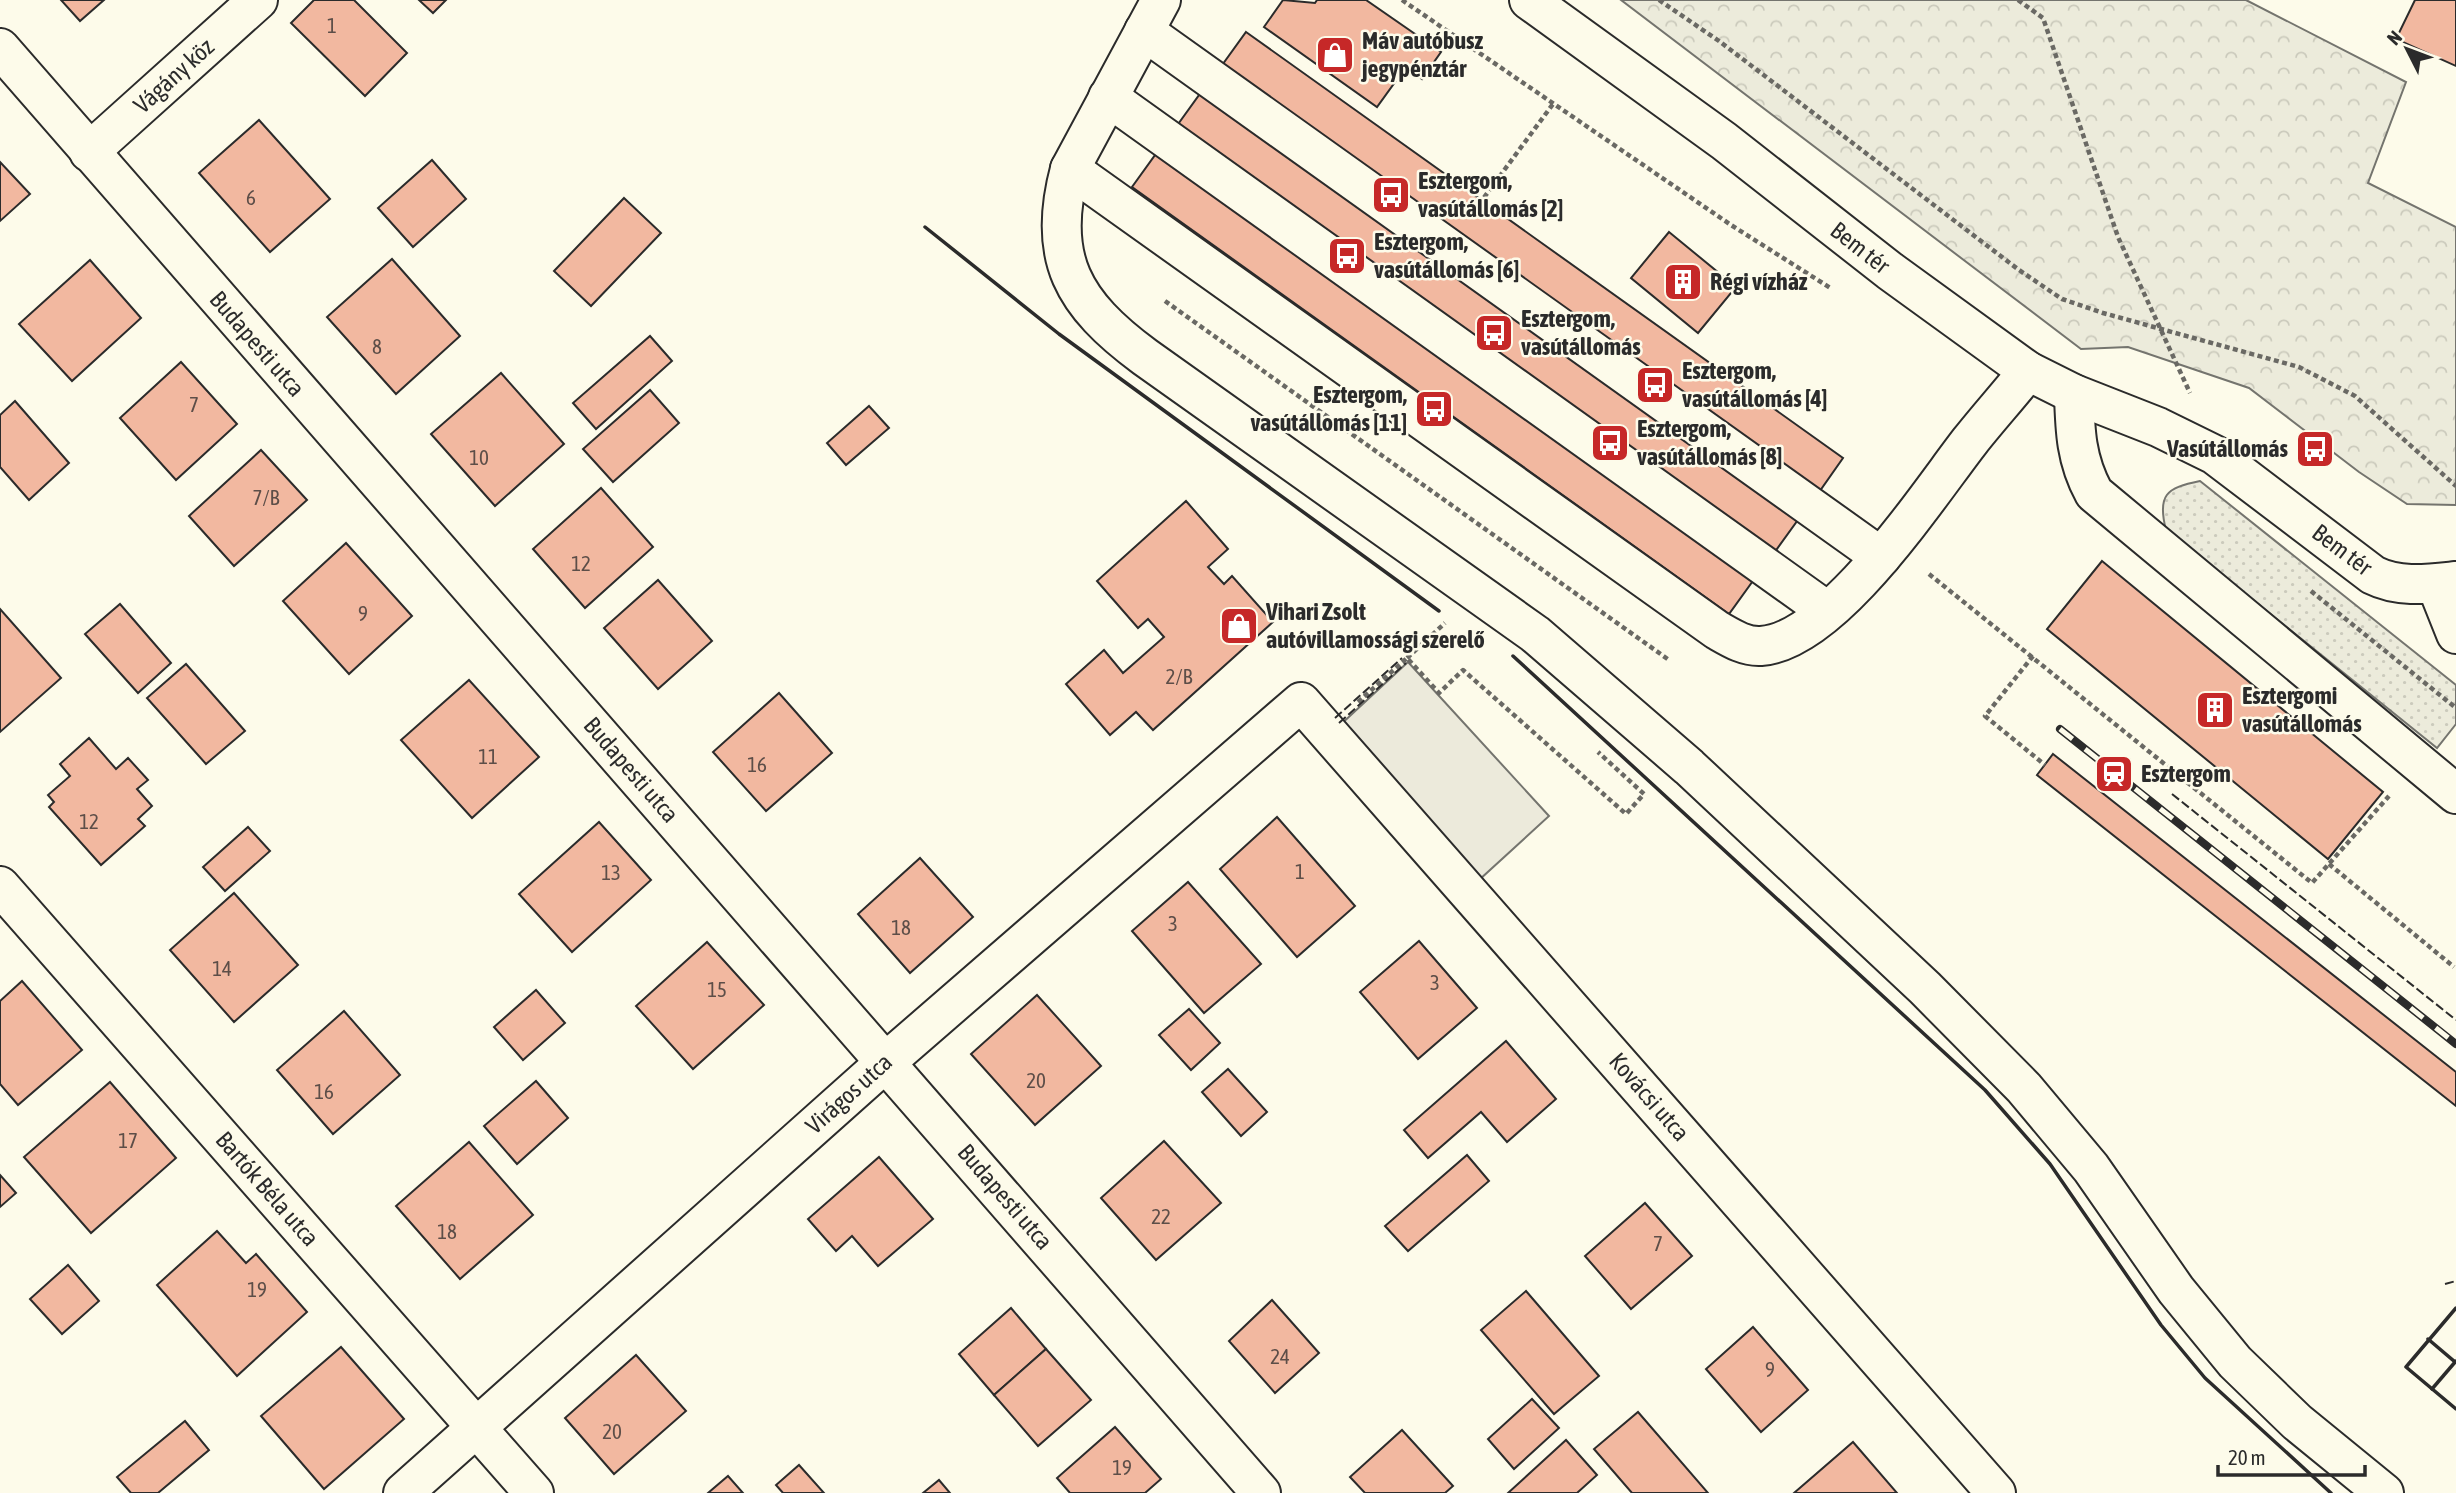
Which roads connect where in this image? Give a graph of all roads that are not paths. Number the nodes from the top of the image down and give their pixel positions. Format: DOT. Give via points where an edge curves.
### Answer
graph roads {
  1 [pos="258,0"];
  2 [pos="1529,0"];
  3 [pos="1153,16"];
  4 [pos="0,48"];
  5 [pos="1108,97"];
  6 [pos="89,152"];
  7 [pos="1070,169"];
  8 [pos="2028,371"];
  9 [pos="2074,394"];
  10 [pos="1881,557"];
  11 [pos="2446,582"];
  12 [pos="1828,611"];
  13 [pos="2456,634"];
  14 [pos="1301,702"];
  15 [pos="2456,794"];
  16 [pos="0,886"];
  17 [pos="887,1061"];
  18 [pos="477,1428"];
  19 [pos="403,1493"];
  20 [pos="534,1493"];
  21 [pos="1261,1493"];
  22 [pos="1996,1493"];
  23 [pos="2384,1493"];
  1 -- 6 [label="street, Vágány köz"];
  2 -- 8 [label="street, Bem tér"];
  3 -- 5 [label="street"];
  3 -- 10 [label="street"];
  4 -- 6 [label="street, Budapesti utca"];
  5 -- 7 [label="street"];
  5 -- 12 [label="street"];
  6 -- 17 [label="street, Budapesti utca"];
  7 -- 12 [label="street" via="1717,630 1738,642 1761,646 1795,634"];
  7 -- 23 [label="street" via="1059,218 1060,244 1068,270 1097,316 1145,357 1535,634 1680,760 1988,1050 2091,1168 2176,1290 2235,1362 2297,1422"];
  8 -- 9 [label="street, Bem tér"];
  8 -- 10 [label="street"];
  9 -- 11 [label="street, Bem tér" via="2215,455 2373,575 2401,584"];
  9 -- 15 [label="street" via="2075,445 2094,493"];
  10 -- 12 [label="street"];
  11 -- 13 [label="street, Bem tér"];
  14 -- 17 [label="street, Virágos utca"];
  14 -- 22 [label="street, Kovácsi utca"];
  16 -- 18 [label="street, Bartók Béla utca"];
  17 -- 18 [label="street, Virágos utca"];
  17 -- 21 [label="street, Budapesti utca"];
  18 -- 19 [label="street, Virágos utca"];
  18 -- 20 [label="street, Bartók Béla utca"];
}
